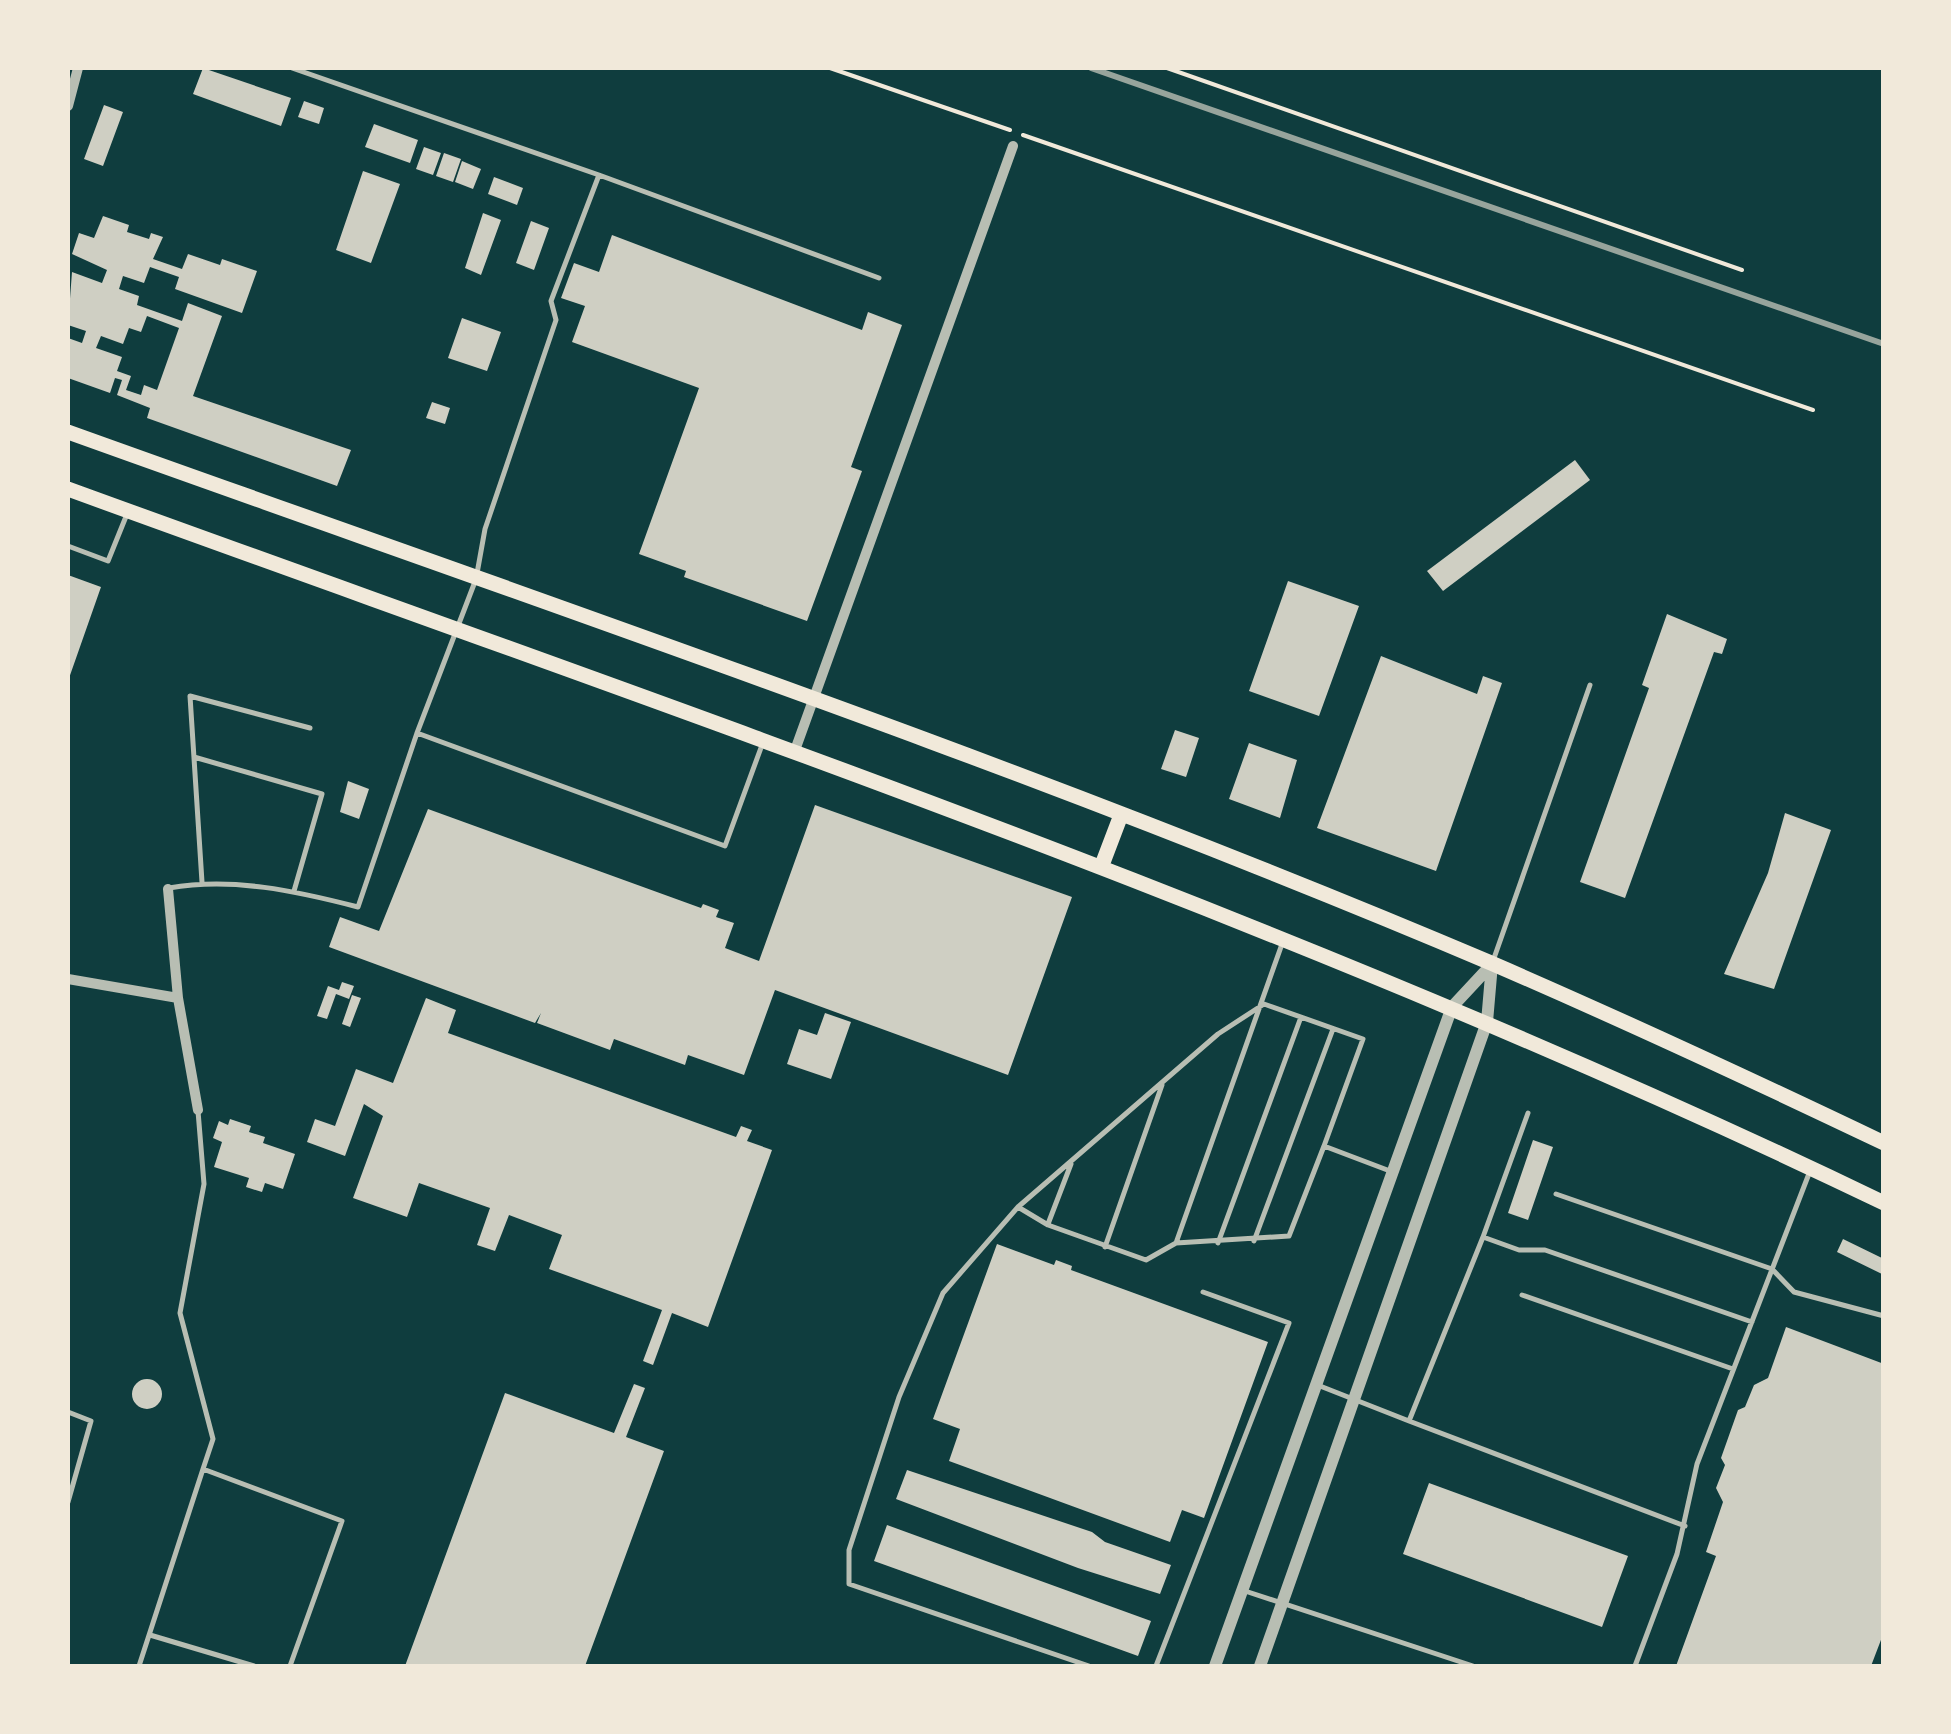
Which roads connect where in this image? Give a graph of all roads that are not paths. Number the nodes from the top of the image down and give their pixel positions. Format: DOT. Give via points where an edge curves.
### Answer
graph roads {
  1 [pos="292,68"];
  2 [pos="74,74"];
  3 [pos="68,106"];
  4 [pos="1013,146"];
  5 [pos="598,175"];
  6 [pos="879,278"];
  7 [pos="68,432"];
  8 [pos="68,489"];
  9 [pos="128,511"];
  10 [pos="68,546"];
  11 [pos="476,579"];
  12 [pos="455,630"];
  13 [pos="1590,686"];
  14 [pos="813,701"];
  15 [pos="310,728"];
  16 [pos="416,733"];
  17 [pos="764,742"];
  18 [pos="794,752"];
  19 [pos="194,757"];
  20 [pos="1120,814"];
  21 [pos="1102,865"];
  22 [pos="202,882"];
  23 [pos="168,888"];
  24 [pos="294,890"];
  25 [pos="1284,937"];
  26 [pos="1492,964"];
  27 [pos="68,980"];
  28 [pos="178,998"];
  29 [pos="1264,1004"];
  30 [pos="1452,1007"];
  31 [pos="1302,1017"];
  32 [pos="1487,1022"];
  33 [pos="1333,1029"];
  34 [pos="1163,1082"];
  35 [pos="198,1110"];
  36 [pos="1528,1113"];
  37 [pos="1884,1143"];
  38 [pos="1324,1146"];
  39 [pos="1072,1161"];
  40 [pos="1811,1168"];
  41 [pos="1390,1171"];
  42 [pos="1556,1194"];
  43 [pos="1884,1202"];
  44 [pos="1018,1206"];
  45 [pos="1048,1225"];
  46 [pos="1482,1237"];
  47 [pos="1254,1241"];
  48 [pos="1176,1243"];
  49 [pos="1218,1243"];
  50 [pos="1105,1247"];
  51 [pos="1772,1269"];
  52 [pos="1203,1292"];
  53 [pos="1522,1294"];
  54 [pos="1884,1316"];
  55 [pos="1752,1322"];
  56 [pos="1733,1369"];
  57 [pos="1317,1385"];
  58 [pos="1357,1399"];
  59 [pos="68,1412"];
  60 [pos="1408,1421"];
  61 [pos="203,1470"];
  62 [pos="68,1502"];
  63 [pos="1685,1526"];
  64 [pos="1242,1590"];
  65 [pos="1282,1603"];
  66 [pos="150,1635"];
  67 [pos="139,1666"];
  68 [pos="254,1666"];
  69 [pos="290,1666"];
  70 [pos="1089,1666"];
  71 [pos="1156,1666"];
  72 [pos="1215,1666"];
  73 [pos="1260,1666"];
  74 [pos="1473,1666"];
  75 [pos="1636,1666"];
  1 -- 5 [label="lane"];
  2 -- 3 [label="street"];
  4 -- 14 [label="street"];
  5 -- 6 [label="lane"];
  5 -- 11 [label="lane" via="552,300 556,320 484,529"];
  7 -- 11 [label="main road"];
  8 -- 9 [label="main road"];
  9 -- 10 [label="lane" via="108,561"];
  9 -- 12 [label="main road"];
  11 -- 12 [label="lane"];
  11 -- 14 [label="main road"];
  12 -- 16 [label="lane"];
  12 -- 17 [label="main road"];
  13 -- 26 [label="lane"];
  14 -- 18 [label="street"];
  14 -- 20 [label="main road"];
  15 -- 19 [label="lane" via="190,696"];
  16 -- 17 [label="lane" via="725,846"];
  16 -- 24 [label="lane" via="358,908"];
  17 -- 18 [label="main road"];
  18 -- 21 [label="main road"];
  19 -- 22 [label="lane"];
  19 -- 24 [label="lane" via="322,794"];
  20 -- 21 [label="main road"];
  20 -- 26 [label="main road"];
  21 -- 25 [label="main road"];
  22 -- 23 [label="lane"];
  22 -- 24 [label="lane"];
  23 -- 28 [label="street"];
  25 -- 29 [label="lane"];
  25 -- 30 [label="main road"];
  26 -- 30 [label="street"];
  26 -- 32 [label="street"];
  26 -- 37 [label="main road"];
  27 -- 28 [label="street"];
  28 -- 35 [label="street"];
  29 -- 31 [label="lane"];
  29 -- 34 [label="lane"];
  29 -- 48 [label="lane"];
  30 -- 32 [label="main road"];
  30 -- 41 [label="street"];
  31 -- 33 [label="lane"];
  31 -- 49 [label="lane"];
  32 -- 40 [label="main road"];
  32 -- 58 [label="street"];
  33 -- 38 [label="lane" via="1363,1039"];
  33 -- 47 [label="lane"];
  34 -- 39 [label="lane"];
  34 -- 50 [label="lane"];
  35 -- 61 [label="lane" via="204,1184 180,1313 213,1440"];
  36 -- 46 [label="lane"];
  38 -- 41 [label="lane"];
  38 -- 47 [label="lane" via="1289,1236"];
  39 -- 44 [label="lane"];
  39 -- 45 [label="lane"];
  40 -- 43 [label="main road"];
  40 -- 51 [label="lane"];
  41 -- 57 [label="street"];
  42 -- 51 [label="lane"];
  44 -- 45 [label="lane"];
  44 -- 70 [label="lane" via="943,1293 894,1414 849,1550 847,1578 858,1590"];
  45 -- 50 [label="lane"];
  46 -- 55 [label="lane" via="1519,1250 1544,1250"];
  46 -- 60 [label="lane"];
  47 -- 49 [label="lane"];
  48 -- 49 [label="lane"];
  48 -- 50 [label="lane" via="1146,1260"];
  51 -- 54 [label="lane" via="1794,1292"];
  51 -- 55 [label="lane"];
  52 -- 71 [label="lane" via="1288,1322"];
  53 -- 56 [label="lane"];
  55 -- 56 [label="lane"];
  56 -- 63 [label="lane" via="1698,1464"];
  57 -- 58 [label="lane"];
  57 -- 64 [label="street"];
  58 -- 60 [label="lane"];
  58 -- 65 [label="street"];
  59 -- 62 [label="lane" via="91,1421"];
  60 -- 63 [label="lane"];
  61 -- 66 [label="lane"];
  61 -- 69 [label="lane" via="342,1522"];
  63 -- 75 [label="lane"];
  64 -- 65 [label="lane"];
  64 -- 72 [label="street"];
  65 -- 73 [label="street"];
  65 -- 74 [label="lane"];
  66 -- 67 [label="lane"];
  66 -- 68 [label="lane"];
}
